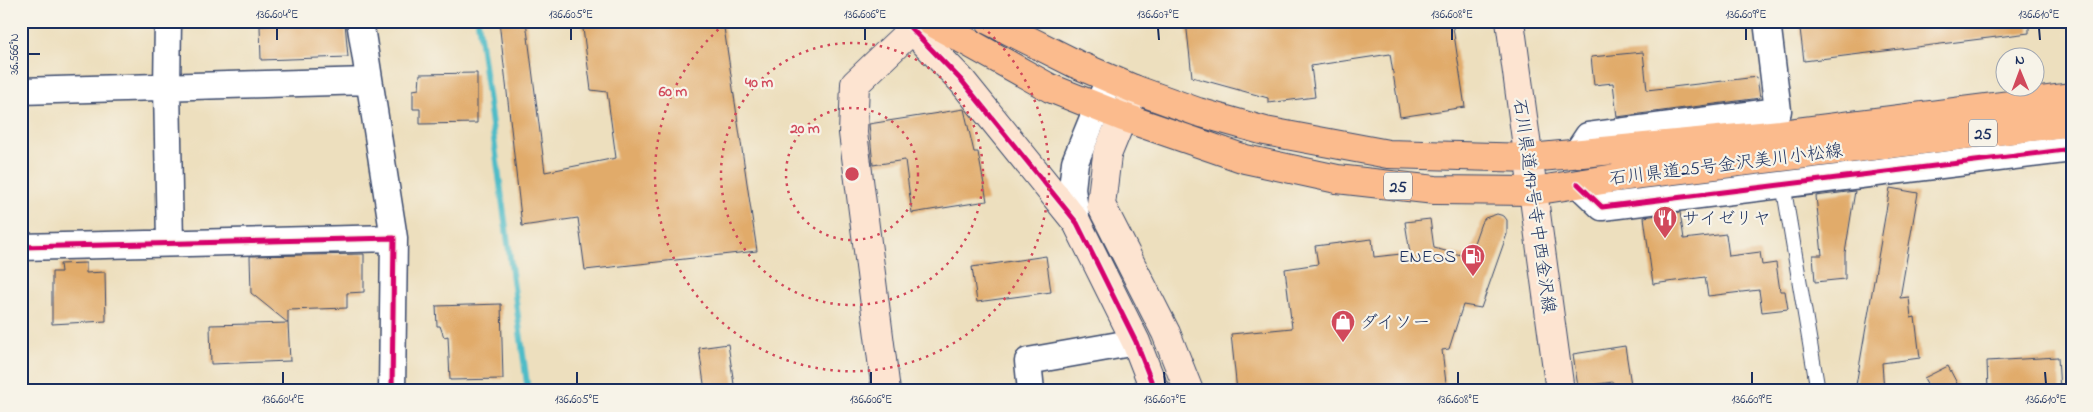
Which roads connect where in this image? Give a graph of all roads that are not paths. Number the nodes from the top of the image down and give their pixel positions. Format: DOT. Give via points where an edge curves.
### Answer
graph roads {
  1 [pos="168,21"];
  2 [pos="360,21"];
  3 [pos="990,21"];
  4 [pos="1510,21"];
  5 [pos="1767,21"];
  6 [pos="917,24"];
  7 [pos="1109,79"];
  8 [pos="369,81"];
  9 [pos="167,87"];
  10 [pos="1134,89"];
  11 [pos="21,91"];
  12 [pos="2072,98"];
  13 [pos="1098,107"];
  14 [pos="1123,117"];
  15 [pos="2072,122"];
  16 [pos="1894,131"];
  17 [pos="2072,149"];
  18 [pos="1576,154"];
  19 [pos="1530,158"];
  20 [pos="1578,184"];
  21 [pos="1783,184"];
  22 [pos="1533,191"];
  23 [pos="1077,223"];
  24 [pos="394,238"];
  25 [pos="170,243"];
  26 [pos="21,247"];
  27 [pos="1136,342"];
  28 [pos="392,391"];
  29 [pos="886,391"];
  30 [pos="1031,391"];
  31 [pos="1156,391"];
  32 [pos="1189,391"];
  33 [pos="1560,391"];
  34 [pos="1818,391"];
  1 -- 9 [label="street"];
  2 -- 8 [label="street"];
  3 -- 7 [label="main road, 石川県道25号金沢美川小松線 / 25"];
  4 -- 19 [label="street, 石川県道197号寺中西金沢線"];
  5 -- 18 [label="street" via="1778,111 1588,136"];
  6 -- 13 [label="main road, 石川県道25号金沢美川小松線 / 25" via="1050,88"];
  6 -- 23 [label="street"];
  6 -- 29 [label="street" via="855,84 853,133"];
  7 -- 10 [label="main road, 石川県道25号金沢美川小松線 / 25"];
  7 -- 13 [label="street"];
  8 -- 9 [label="street"];
  8 -- 24 [label="street"];
  9 -- 11 [label="street"];
  9 -- 25 [label="street"];
  10 -- 14 [label="street"];
  10 -- 19 [label="main road, 石川県道25号金沢美川小松線 / 25" via="1265,131 1388,154"];
  12 -- 16 [label="main road, 25"];
  13 -- 14 [label="main road, 石川県道25号金沢美川小松線 / 25"];
  13 -- 23 [label="street" via="1075,162 1072,189"];
  14 -- 22 [label="main road, 石川県道25号金沢美川小松線 / 25" via="1245,159 1337,179 1435,190"];
  14 -- 32 [label="street" via="1107,155 1101,204 1166,333"];
  15 -- 16 [label="main road, 25"];
  16 -- 18 [label="main road, 石川県道25号金沢美川小松線 / 25" via="1780,134"];
  16 -- 20 [label="main road, 石川県道25号金沢美川小松線 / 25"];
  17 -- 21 [label="street"];
  18 -- 19 [label="main road, 石川県道25号金沢美川小松線 / 25"];
  19 -- 22 [label="street, 石川県道197号寺中西金沢線"];
  20 -- 21 [label="street" via="1602,207"];
  20 -- 22 [label="main road, 石川県道25号金沢美川小松線 / 25"];
  21 -- 34 [label="lane"];
  22 -- 33 [label="street, 石川県道197号寺中西金沢線"];
  23 -- 27 [label="street"];
  24 -- 25 [label="street"];
  24 -- 28 [label="street"];
  25 -- 26 [label="street"];
  27 -- 30 [label="street" via="1028,360"];
  27 -- 31 [label="street"];
}
